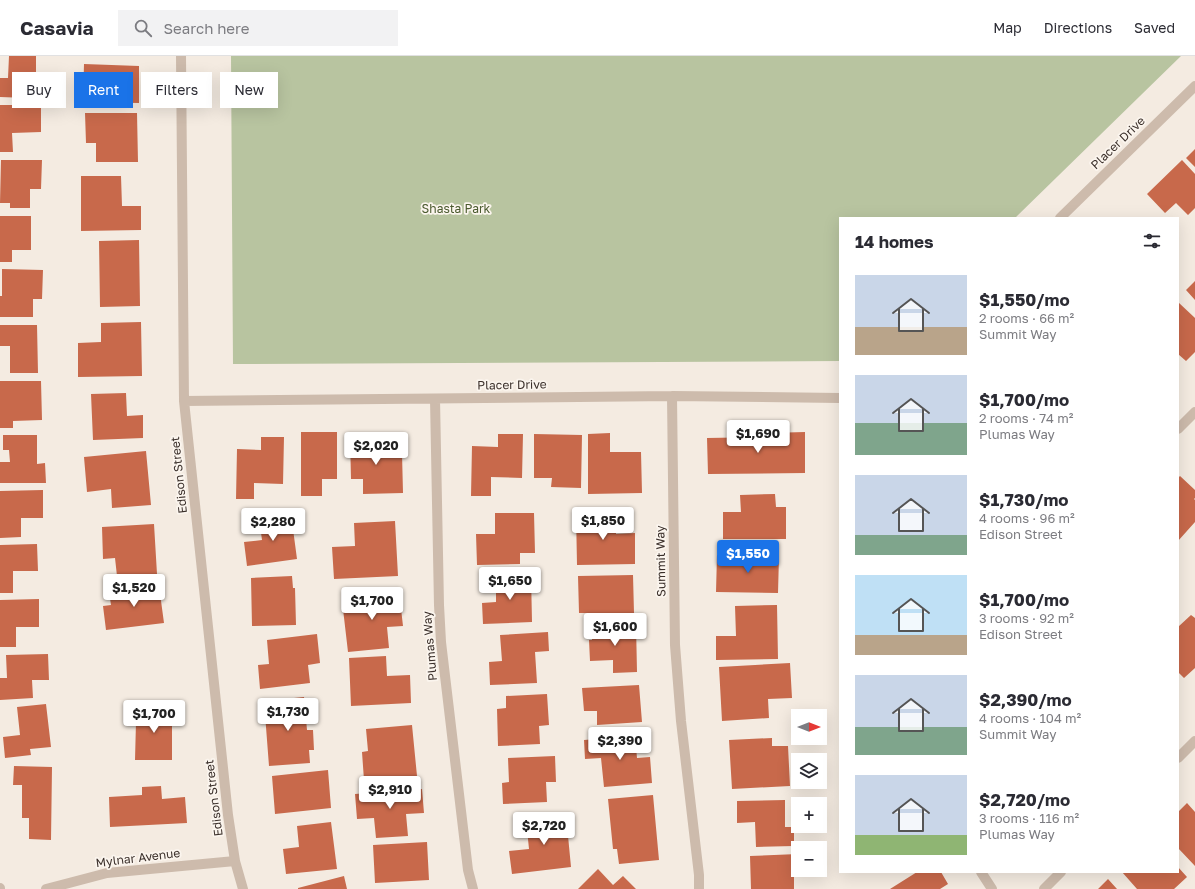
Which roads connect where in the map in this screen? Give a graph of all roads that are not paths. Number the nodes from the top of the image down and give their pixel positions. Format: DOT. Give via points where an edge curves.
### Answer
graph roads {
  1 [pos="181,56"];
  2 [pos="1195,86"];
  3 [pos="1061,217"];
  4 [pos="672,396"];
  5 [pos="839,398"];
  6 [pos="435,399"];
  7 [pos="184,401"];
  8 [pos="1195,412"];
  9 [pos="1179,428"];
  10 [pos="1195,741"];
  11 [pos="1179,757"];
  12 [pos="235,861"];
  13 [pos="982,873"];
  14 [pos="1060,873"];
  15 [pos="46,889"];
  16 [pos="243,889"];
  17 [pos="473,889"];
  18 [pos="699,889"];
  19 [pos="992,889"];
  20 [pos="1044,889"];
  1 -- 7 [label="street, Edison Street"];
  2 -- 3 [label="street, Placer Drive"];
  4 -- 5 [label="street, Placer Drive"];
  4 -- 6 [label="street, Placer Drive"];
  4 -- 18 [label="street, Summit Way" via="674,645 700,875"];
  6 -- 7 [label="street, Placer Drive"];
  6 -- 17 [label="street, Plumas Way" via="441,642 468,870"];
  7 -- 12 [label="street, Edison Street" via="227,807"];
  8 -- 9 [label="street"];
  10 -- 11 [label="street"];
  12 -- 15 [label="street, Mylnar Avenue" via="107,872"];
  12 -- 16 [label="street, Edison Street"];
  13 -- 19 [label="street"];
  14 -- 20 [label="street"];
}
